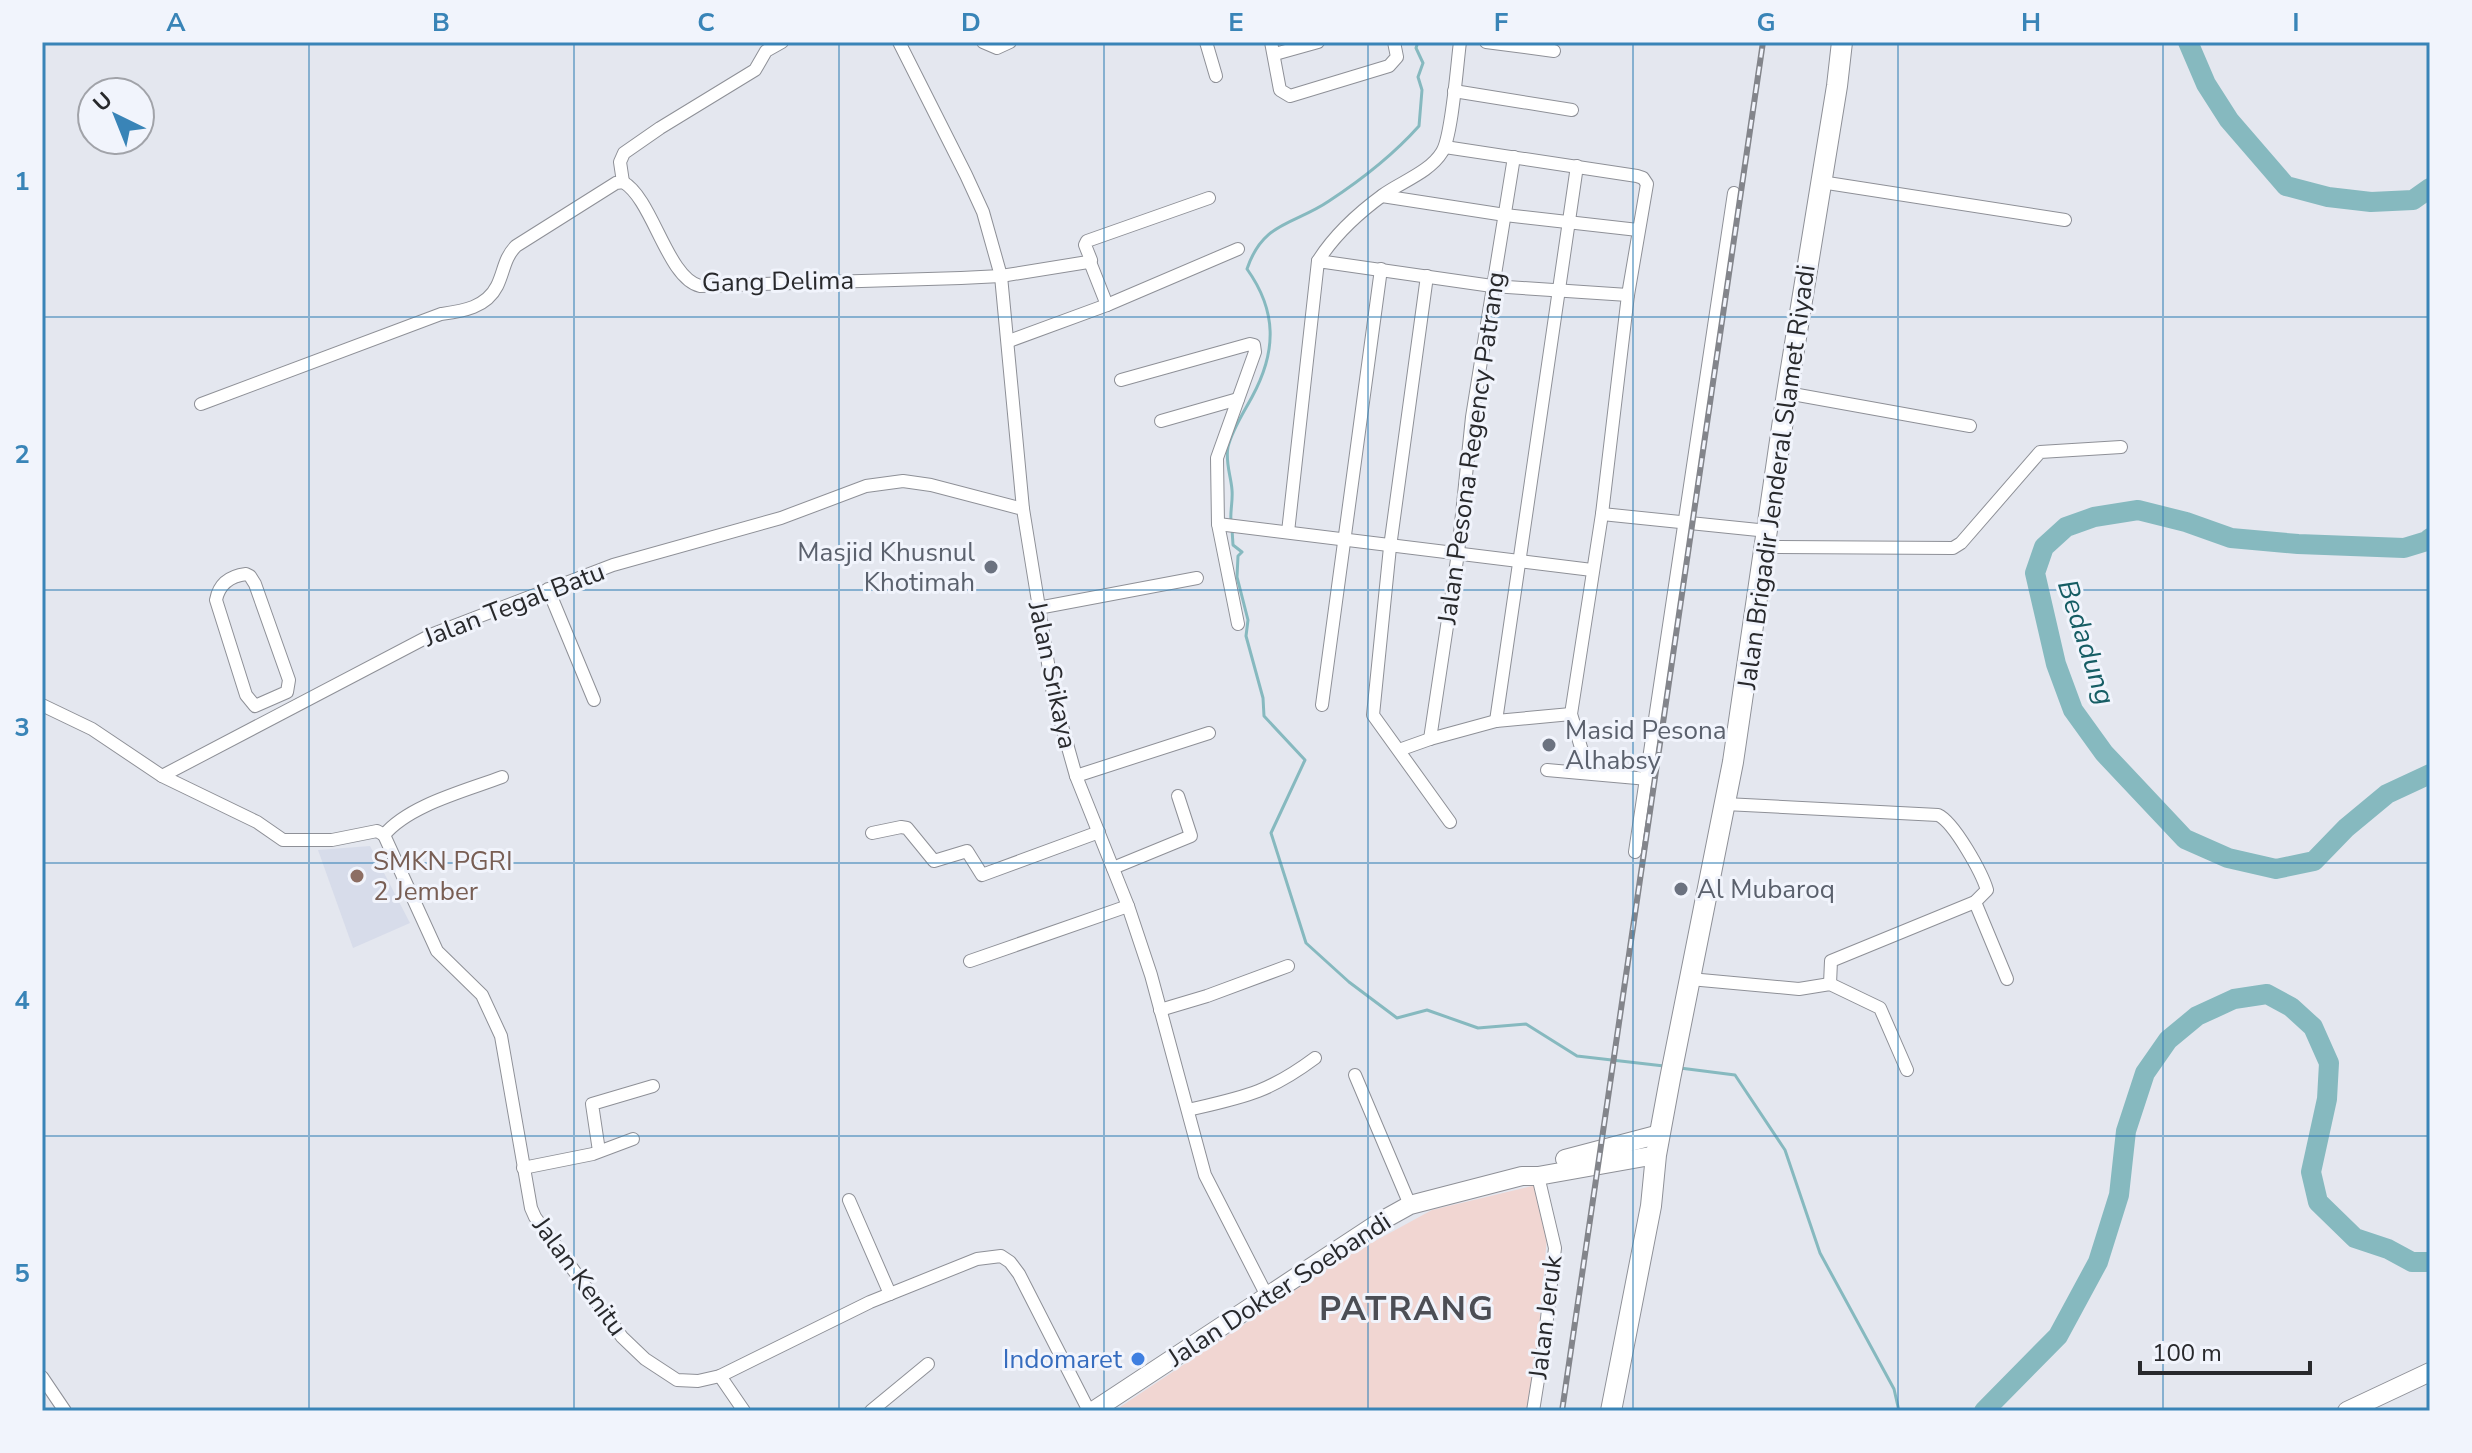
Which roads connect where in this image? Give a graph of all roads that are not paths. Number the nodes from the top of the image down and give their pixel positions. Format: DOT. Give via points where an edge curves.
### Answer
graph roads {
  1 [pos="782,42"];
  2 [pos="983,42"];
  3 [pos="1010,42"];
  4 [pos="1206,42"];
  5 [pos="1318,42"];
  6 [pos="1394,42"];
  7 [pos="1460,42"];
  8 [pos="1486,42"];
  9 [pos="1842,42"];
  10 [pos="903,43"];
  11 [pos="1532,45"];
  12 [pos="1273,48"];
  13 [pos="1554,51"];
  14 [pos="1216,76"];
  15 [pos="1454,91"];
  16 [pos="1572,110"];
  17 [pos="1445,147"];
  18 [pos="1514,157"];
  19 [pos="1577,166"];
  20 [pos="623,182"];
  21 [pos="1821,182"];
  22 [pos="1734,193"];
  23 [pos="1382,196"];
  24 [pos="1209,198"];
  25 [pos="1505,215"];
  26 [pos="2065,220"];
  27 [pos="1568,223"];
  28 [pos="1638,230"];
  29 [pos="1238,249"];
  30 [pos="1318,261"];
  31 [pos="1090,262"];
  32 [pos="1381,269"];
  33 [pos="1001,276"];
  34 [pos="1427,276"];
  35 [pos="1492,286"];
  36 [pos="1557,291"];
  37 [pos="1628,295"];
  38 [pos="1107,305"];
  39 [pos="1009,341"];
  40 [pos="1121,380"];
  41 [pos="1787,393"];
  42 [pos="1238,399"];
  43 [pos="201,404"];
  44 [pos="1161,421"];
  45 [pos="1970,426"];
  46 [pos="2121,447"];
  47 [pos="1023,509"];
  48 [pos="1602,514"];
  49 [pos="1683,523"];
  50 [pos="1221,525"];
  51 [pos="1288,532"];
  52 [pos="1766,539"];
  53 [pos="1343,540"];
  54 [pos="1390,547"];
  55 [pos="1458,553"];
  56 [pos="1519,561"];
  57 [pos="1592,570"];
  58 [pos="1197,578"];
  59 [pos="548,589"];
  60 [pos="1038,608"];
  61 [pos="1238,624"];
  62 [pos="268,700"];
  63 [pos="594,700"];
  64 [pos="42,705"];
  65 [pos="1322,705"];
  66 [pos="1571,714"];
  67 [pos="276,718"];
  68 [pos="1496,721"];
  69 [pos="1209,733"];
  70 [pos="1430,739"];
  71 [pos="1399,750"];
  72 [pos="1585,761"];
  73 [pos="1547,770"];
  74 [pos="162,776"];
  75 [pos="1076,776"];
  76 [pos="502,777"];
  77 [pos="1648,779"];
  78 [pos="1178,796"];
  79 [pos="1725,804"];
  80 [pos="1450,822"];
  81 [pos="1099,832"];
  82 [pos="872,833"];
  83 [pos="384,835"];
  84 [pos="1635,852"];
  85 [pos="1113,868"];
  86 [pos="1975,902"];
  87 [pos="1128,906"];
  88 [pos="970,961"];
  89 [pos="1288,966"];
  90 [pos="1690,979"];
  91 [pos="2007,979"];
  92 [pos="1830,984"];
  93 [pos="1160,1010"];
  94 [pos="1315,1058"];
  95 [pos="1907,1070"];
  96 [pos="1355,1075"];
  97 [pos="653,1086"];
  98 [pos="1188,1110"];
  99 [pos="633,1139"];
  100 [pos="1658,1145"];
  101 [pos="599,1151"];
  102 [pos="523,1168"];
  103 [pos="1530,1176"];
  104 [pos="849,1200"];
  105 [pos="1410,1205"];
  106 [pos="890,1294"];
  107 [pos="1267,1296"];
  108 [pos="928,1364"];
  109 [pos="2430,1372"];
  110 [pos="720,1376"];
  111 [pos="42,1377"];
  112 [pos="2351,1410"];
  113 [pos="65,1411"];
  114 [pos="744,1411"];
  115 [pos="871,1411"];
  116 [pos="1091,1411"];
  117 [pos="1533,1411"];
  118 [pos="1611,1411"];
  1 -- 20 [label="street" via="762,55 755,70 624,153"];
  2 -- 3 [label="street" via="993,48"];
  4 -- 14 [label="street"];
  5 -- 12 [label="street"];
  6 -- 12 [label="street" via="1397,57 1389,66 1290,96 1280,90"];
  7 -- 15 [label="street"];
  8 -- 11 [label="street"];
  9 -- 21 [label="main road, Jalan Brigadir Jenderal Slamet Riyadi"];
  10 -- 33 [label="street, Jalan Srikaya" via="983,212"];
  11 -- 13 [label="street"];
  15 -- 16 [label="street"];
  15 -- 17 [label="street"];
  17 -- 18 [label="street"];
  17 -- 23 [label="street" via="1426,167"];
  18 -- 19 [label="street"];
  18 -- 25 [label="street, Jalan Pesona Regency Patrang"];
  19 -- 27 [label="street"];
  19 -- 28 [label="street" via="1643,178 1647,186"];
  20 -- 33 [label="street, Gang Delima" via="635,192 686,277 697,285"];
  20 -- 43 [label="street" via="516,246 497,287 467,311 441,314"];
  21 -- 26 [label="street"];
  21 -- 41 [label="main road, Jalan Brigadir Jenderal Slamet Riyadi"];
  22 -- 49 [label="street"];
  23 -- 25 [label="street"];
  23 -- 30 [label="street" via="1341,230"];
  24 -- 31 [label="street" via="1087,241"];
  25 -- 27 [label="street"];
  25 -- 35 [label="street, Jalan Pesona Regency Patrang"];
  27 -- 28 [label="street"];
  27 -- 36 [label="street"];
  28 -- 37 [label="street"];
  29 -- 38 [label="street"];
  30 -- 32 [label="street"];
  30 -- 51 [label="street"];
  31 -- 33 [label="street"];
  31 -- 38 [label="street"];
  32 -- 34 [label="street"];
  32 -- 53 [label="street"];
  33 -- 39 [label="street, Jalan Srikaya"];
  34 -- 35 [label="street"];
  34 -- 54 [label="street"];
  35 -- 36 [label="street"];
  35 -- 55 [label="street, Jalan Pesona Regency Patrang"];
  36 -- 37 [label="street"];
  36 -- 56 [label="street"];
  37 -- 48 [label="street"];
  38 -- 39 [label="street"];
  39 -- 47 [label="street, Jalan Srikaya"];
  40 -- 42 [label="street" via="1254,345"];
  41 -- 45 [label="street"];
  41 -- 52 [label="main road, Jalan Brigadir Jenderal Slamet Riyadi"];
  42 -- 44 [label="street"];
  42 -- 50 [label="street" via="1218,453"];
  46 -- 52 [label="street" via="2040,452 1961,543 1947,550"];
  47 -- 59 [label="street, Jalan Tegal Batu" via="931,485 881,482"];
  47 -- 60 [label="street, Jalan Srikaya"];
  48 -- 49 [label="street"];
  48 -- 57 [label="street"];
  49 -- 52 [label="street"];
  49 -- 77 [label="street"];
  50 -- 51 [label="street"];
  50 -- 61 [label="street"];
  51 -- 53 [label="street"];
  52 -- 79 [label="main road, Jalan Brigadir Jenderal Slamet Riyadi"];
  53 -- 54 [label="street"];
  53 -- 65 [label="street"];
  54 -- 55 [label="street"];
  54 -- 71 [label="street" via="1373,715"];
  55 -- 56 [label="street"];
  55 -- 70 [label="street, Jalan Pesona Regency Patrang"];
  56 -- 57 [label="street"];
  56 -- 68 [label="street"];
  57 -- 66 [label="street"];
  58 -- 60 [label="street"];
  59 -- 63 [label="street"];
  59 -- 67 [label="street, Jalan Tegal Batu" via="433,634"];
  60 -- 75 [label="street, Jalan Srikaya" via="1053,694"];
  62 -- 62 [label="street" via="255,706 246,695 216,603 221,586 239,575 253,579 289,680 287,692"];
  62 -- 67 [label="street"];
  64 -- 74 [label="street" via="92,729"];
  66 -- 68 [label="street"];
  66 -- 72 [label="street"];
  67 -- 74 [label="street, Jalan Tegal Batu"];
  68 -- 70 [label="street"];
  69 -- 75 [label="street"];
  70 -- 71 [label="street"];
  71 -- 80 [label="street"];
  73 -- 77 [label="street"];
  74 -- 83 [label="street" via="283,840 332,840 377,831"];
  75 -- 81 [label="street, Jalan Srikaya"];
  76 -- 83 [label="street" via="408,815"];
  77 -- 84 [label="street"];
  78 -- 85 [label="street" via="1191,836"];
  79 -- 86 [label="street" via="1943,817 1986,885 1987,892"];
  79 -- 90 [label="main road, Jalan Brigadir Jenderal Slamet Riyadi"];
  81 -- 82 [label="street" via="982,875 967,851 934,861 907,828"];
  81 -- 85 [label="street, Jalan Srikaya"];
  83 -- 102 [label="street, Jalan Kenitu" via="437,951 482,995 501,1036"];
  85 -- 87 [label="street, Jalan Srikaya"];
  86 -- 91 [label="street"];
  86 -- 92 [label="street" via="1831,961"];
  87 -- 88 [label="street"];
  87 -- 93 [label="street, Jalan Srikaya"];
  89 -- 93 [label="street"];
  90 -- 92 [label="street" via="1799,989"];
  90 -- 100 [label="main road, Jalan Brigadir Jenderal Slamet Riyadi"];
  92 -- 95 [label="street" via="1880,1008"];
  93 -- 98 [label="street, Jalan Srikaya"];
  94 -- 98 [label="street" via="1255,1094"];
  96 -- 105 [label="street"];
  97 -- 101 [label="street" via="592,1104"];
  98 -- 107 [label="street, Jalan Srikaya" via="1205,1175"];
  99 -- 101 [label="street"];
  100 -- 103 [label="main road, Jalan Dokter Soebandi"];
  100 -- 118 [label="main road, Jalan Brigadir Jenderal Slamet Riyadi"];
  101 -- 102 [label="street"];
  102 -- 110 [label="street, Jalan Kenitu" via="535,1217 622,1337 677,1380"];
  103 -- 105 [label="main road, Jalan Dokter Soebandi"];
  103 -- 117 [label="street, Jalan Jeruk" via="1555,1248"];
  104 -- 106 [label="street"];
  105 -- 107 [label="main road, Jalan Dokter Soebandi"];
  106 -- 110 [label="street, Jalan Kenitu"];
  106 -- 116 [label="street, Jalan Kenitu" via="977,1259 1001,1256 1019,1274"];
  107 -- 116 [label="main road, Jalan Dokter Soebandi"];
  108 -- 115 [label="street"];
  109 -- 112 [label="main road"];
  110 -- 114 [label="street"];
  111 -- 113 [label="street"];
}
